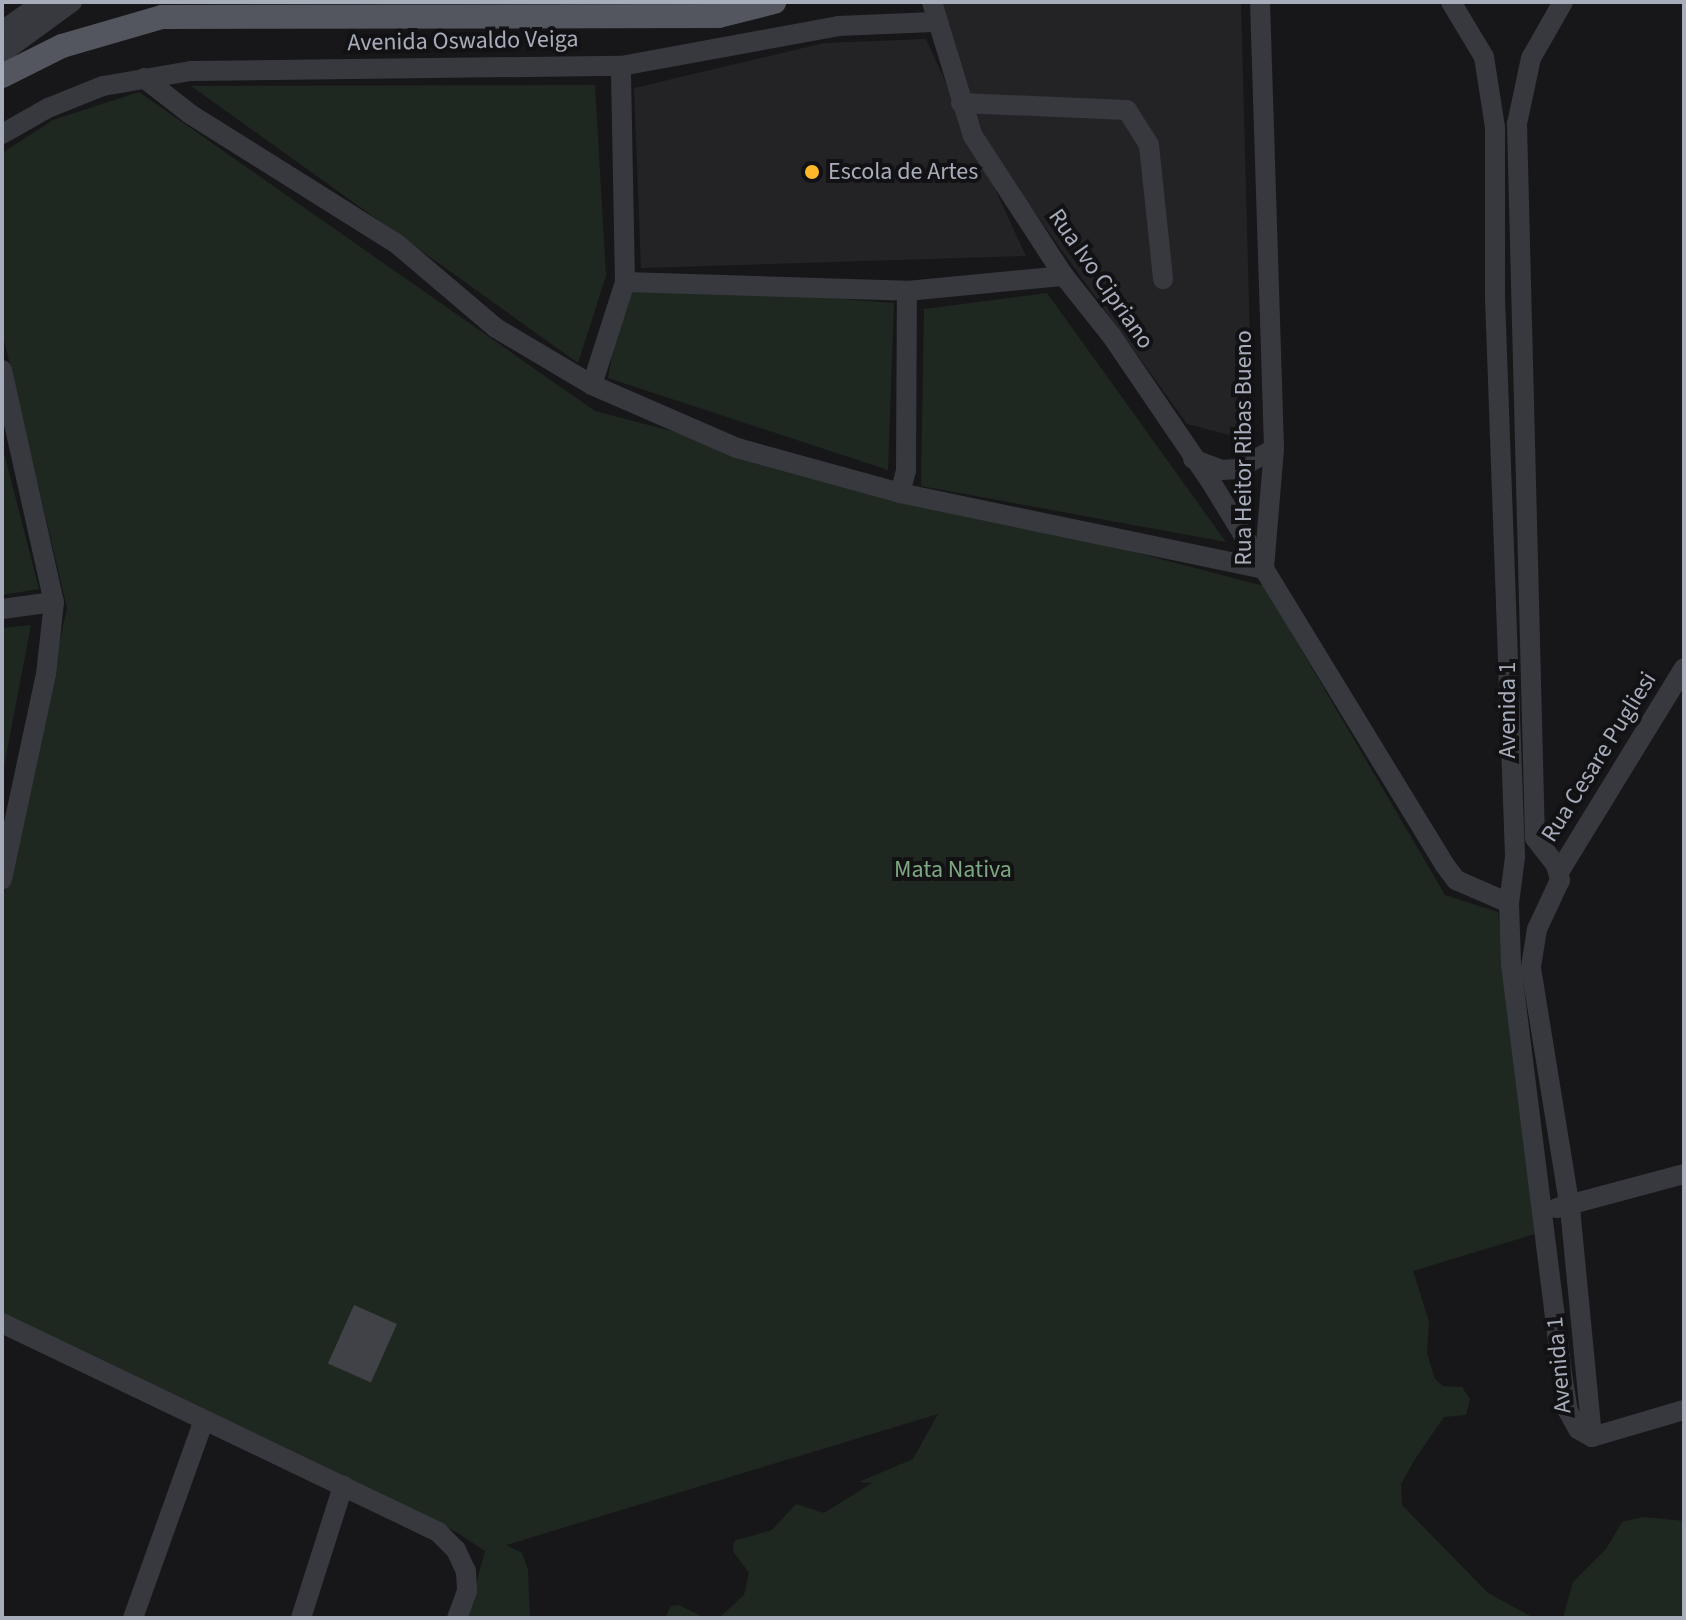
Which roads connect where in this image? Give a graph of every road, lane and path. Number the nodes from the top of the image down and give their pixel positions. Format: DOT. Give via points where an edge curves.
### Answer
graph roads {
  1 [pos="43,2"];
  2 [pos="72,2"];
  3 [pos="774,2"];
  4 [pos="1260,2"];
  5 [pos="1451,2"];
  6 [pos="1563,2"];
  7 [pos="933,12"];
  8 [pos="2,31"];
  9 [pos="2,53"];
  10 [pos="621,66"];
  11 [pos="2,76"];
  12 [pos="144,78"];
  13 [pos="961,103"];
  14 [pos="2,134"];
  15 [pos="1064,276"];
  16 [pos="1163,279"];
  17 [pos="625,282"];
  18 [pos="907,291"];
  19 [pos="2,370"];
  20 [pos="592,385"];
  21 [pos="1274,449"];
  22 [pos="1193,459"];
  23 [pos="900,493"];
  24 [pos="1264,569"];
  25 [pos="54,602"];
  26 [pos="2,609"];
  27 [pos="1684,668"];
  28 [pos="1555,865"];
  29 [pos="1515,870"];
  30 [pos="2,879"];
  31 [pos="1509,903"];
  32 [pos="1684,1174"];
  33 [pos="1542,1208"];
  34 [pos="1570,1208"];
  35 [pos="2,1323"];
  36 [pos="1684,1410"];
  37 [pos="204,1420"];
  38 [pos="1592,1437"];
  39 [pos="343,1486"];
  40 [pos="133,1618"];
  41 [pos="301,1618"];
  42 [pos="457,1618"];
  1 -- 8 [label="street"];
  2 -- 9 [label="street"];
  3 -- 11 [label="main road" via="704,16 162,17 62,46"];
  4 -- 21 [label="street, Rua Heitor Ribas Bueno"];
  5 -- 29 [label="street, Avenida 1" via="1484,57 1495,127 1495,297"];
  6 -- 28 [label="street, Avenida 1" via="1531,58 1517,124 1535,838"];
  7 -- 10 [label="street, Avenida Oswaldo Veiga"];
  7 -- 13 [label="street, Rua Ivo Cipriano"];
  10 -- 12 [label="street, Avenida Oswaldo Veiga" via="191,71"];
  10 -- 17 [label="street"];
  12 -- 14 [label="street, Avenida Oswaldo Veiga" via="75,96"];
  12 -- 20 [label="street" via="203,123 397,244 496,328"];
  13 -- 15 [label="street, Rua Ivo Cipriano" via="973,136"];
  13 -- 16 [label="street" via="1127,110 1149,145"];
  15 -- 18 [label="street"];
  15 -- 22 [label="street, Rua Ivo Cipriano" via="1111,335"];
  17 -- 18 [label="street"];
  17 -- 20 [label="street"];
  18 -- 23 [label="street" via="906,471"];
  19 -- 25 [label="street"];
  20 -- 23 [label="street" via="737,448"];
  21 -- 22 [label="street" via="1237,469 1222,470"];
  21 -- 24 [label="street, Rua Heitor Ribas Bueno"];
  22 -- 24 [label="street, Rua Ivo Cipriano"];
  23 -- 24 [label="street"];
  24 -- 31 [label="street, Rua Heitor Ribas Bueno" via="1456,880"];
  25 -- 26 [label="street"];
  25 -- 30 [label="street" via="46,674"];
  27 -- 28 [label="street, Rua Cesare Pugliesi"];
  28 -- 29 [label="street" via="1535,857"];
  28 -- 34 [label="street, Avenida 1" via="1559,889 1537,929 1531,968"];
  29 -- 31 [label="street, Avenida 1"];
  31 -- 33 [label="street, Avenida 1" via="1511,964"];
  32 -- 34 [label="street"];
  33 -- 34 [label="street"];
  33 -- 38 [label="street, Avenida 1" via="1568,1411 1578,1429"];
  34 -- 38 [label="street, Avenida 1"];
  35 -- 37 [label="street"];
  36 -- 38 [label="street"];
  37 -- 39 [label="street"];
  37 -- 40 [label="street"];
  39 -- 41 [label="street"];
  39 -- 42 [label="street" via="438,1532 463,1561 467,1591"];
}
